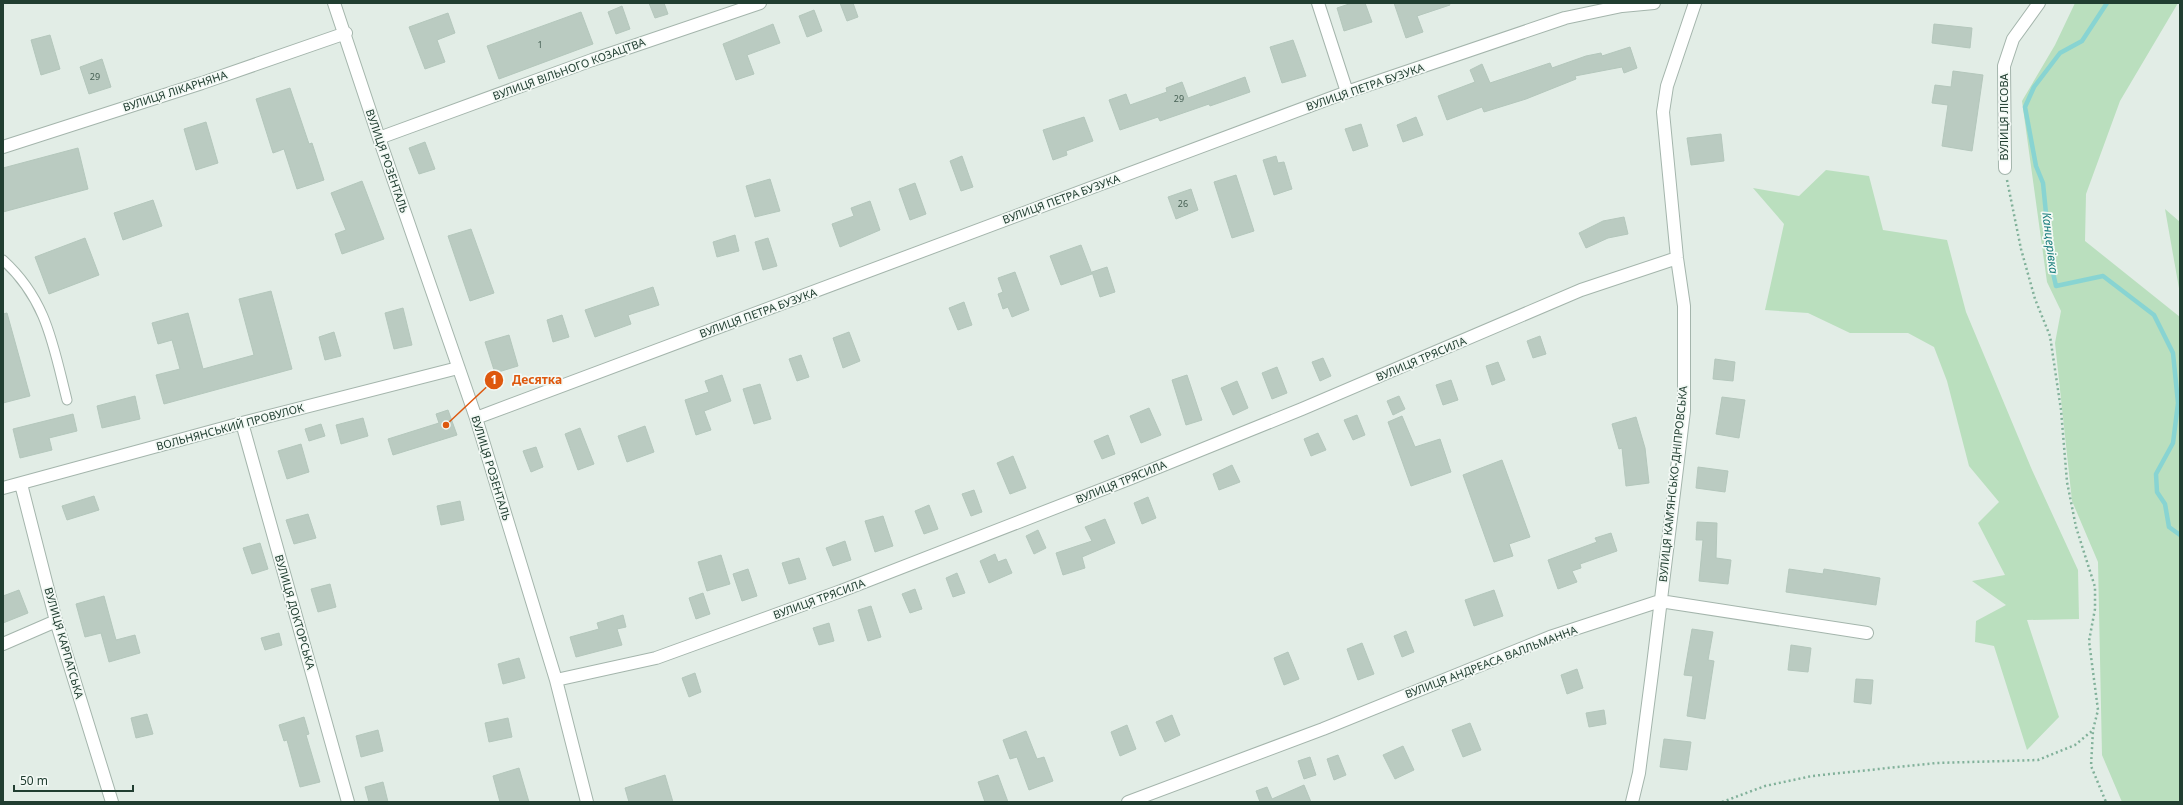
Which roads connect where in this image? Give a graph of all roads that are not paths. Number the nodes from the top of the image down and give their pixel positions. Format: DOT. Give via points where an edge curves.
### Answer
graph roads {
  1 [pos="334,3"];
  2 [pos="760,3"];
  3 [pos="1318,3"];
  4 [pos="1654,3"];
  5 [pos="1695,3"];
  6 [pos="2039,3"];
  7 [pos="346,33"];
  8 [pos="1347,92"];
  9 [pos="379,138"];
  10 [pos="3,147"];
  11 [pos="2005,168"];
  12 [pos="1677,258"];
  13 [pos="3,260"];
  14 [pos="458,368"];
  15 [pos="67,400"];
  16 [pos="476,418"];
  17 [pos="242,423"];
  18 [pos="21,484"];
  19 [pos="3,488"];
  20 [pos="1660,601"];
  21 [pos="56,621"];
  22 [pos="1868,633"];
  23 [pos="3,644"];
  24 [pos="556,680"];
  25 [pos="112,802"];
  26 [pos="348,802"];
  27 [pos="587,802"];
  28 [pos="1128,802"];
  29 [pos="1632,802"];
  1 -- 7 [label="street, ВУЛИЦЯ РОЗЕНТАЛЬ"];
  2 -- 9 [label="street, ВУЛИЦЯ ВІЛЬНОГО КОЗАЦТВА" via="592,60"];
  3 -- 8 [label="street"];
  4 -- 8 [label="street, ВУЛИЦЯ ПЕТРА БУЗУКА" via="1622,6 1565,18"];
  5 -- 12 [label="street, ВУЛИЦЯ КАМ’ЯНСЬКО-ДНІПРОВСЬКА" via="1669,78 1663,112"];
  6 -- 11 [label="street, ВУЛИЦЯ ЛІСОВА" via="2013,39 2004,66"];
  7 -- 9 [label="street, ВУЛИЦЯ РОЗЕНТАЛЬ"];
  7 -- 10 [label="street, ВУЛИЦЯ ЛІКАРНЯНА" via="202,83"];
  8 -- 16 [label="street, ВУЛИЦЯ ПЕТРА БУЗУКА"];
  9 -- 14 [label="street, ВУЛИЦЯ РОЗЕНТАЛЬ"];
  12 -- 20 [label="street, ВУЛИЦЯ КАМ’ЯНСЬКО-ДНІПРОВСЬКА" via="1684,306 1684,411"];
  12 -- 24 [label="street, ВУЛИЦЯ ТРЯСИЛА" via="1581,290 1295,412 841,591 656,658"];
  13 -- 15 [label="lane" via="19,275 42,312"];
  14 -- 16 [label="street, ВУЛИЦЯ РОЗЕНТАЛЬ"];
  14 -- 17 [label="street, ВОЛЬНЯНСЬКИЙ ПРОВУЛОК"];
  16 -- 24 [label="street, ВУЛИЦЯ РОЗЕНТАЛЬ"];
  17 -- 18 [label="street, ВОЛЬНЯНСЬКИЙ ПРОВУЛОК"];
  17 -- 26 [label="street, ВУЛИЦЯ ДОКТОРСЬКА"];
  18 -- 19 [label="street, ВОЛЬНЯНСЬКИЙ ПРОВУЛОК"];
  18 -- 21 [label="street, ВУЛИЦЯ КАРПАТСЬКА"];
  20 -- 22 [label="street, ВУЛИЦЯ АНДРЕАСА ВАЛЛЬМАННА"];
  20 -- 28 [label="street, ВУЛИЦЯ АНДРЕАСА ВАЛЛЬМАННА" via="1550,637 1322,729"];
  20 -- 29 [label="street, ВУЛИЦЯ КАМ’ЯНСЬКО-ДНІПРОВСЬКА" via="1639,773"];
  21 -- 23 [label="street"];
  21 -- 25 [label="street, ВУЛИЦЯ КАРПАТСЬКА"];
  24 -- 27 [label="street, ВУЛИЦЯ РОЗЕНТАЛЬ"];
}
